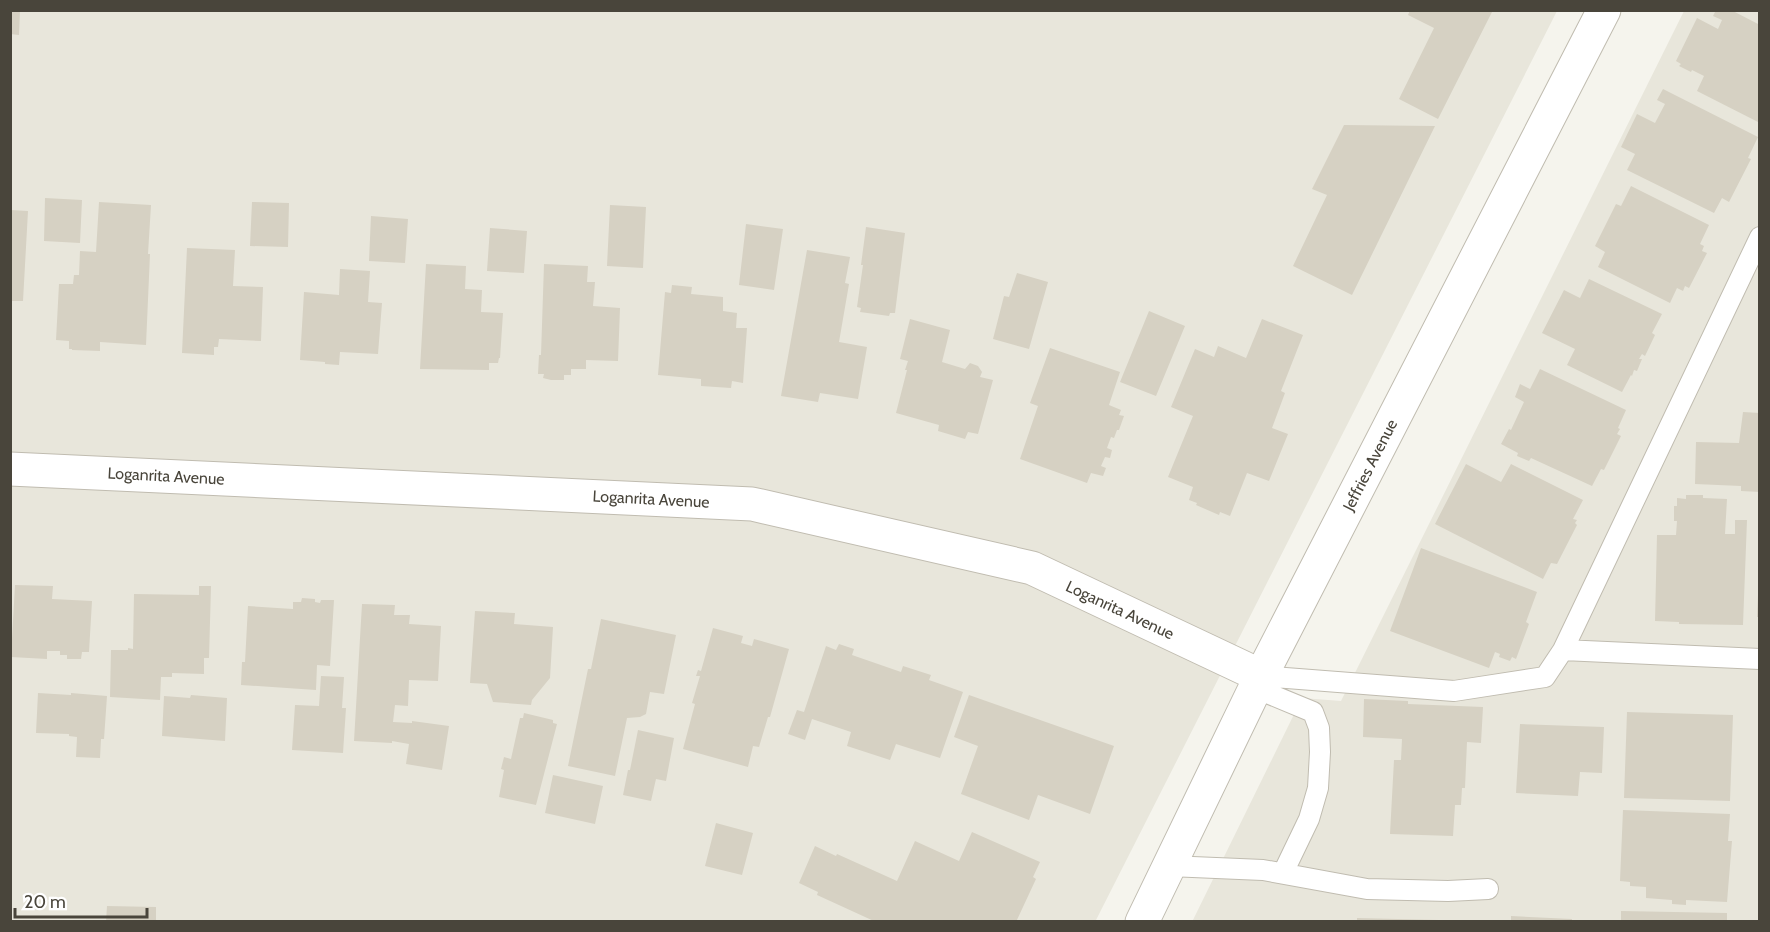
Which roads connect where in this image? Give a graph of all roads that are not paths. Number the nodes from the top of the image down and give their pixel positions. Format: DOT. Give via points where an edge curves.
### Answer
graph roads {
  1 [pos="1604,10"];
  2 [pos="1760,237"];
  3 [pos="10,469"];
  4 [pos="1563,650"];
  5 [pos="1760,659"];
  6 [pos="1258,682"];
  7 [pos="1169,866"];
  8 [pos="1283,873"];
  9 [pos="1488,889"];
  10 [pos="1142,921"];
  1 -- 6 [label="street, Jeffries Avenue"];
  2 -- 4 [label="lane"];
  3 -- 6 [label="street, Loganrita Avenue" via="752,504 1032,568"];
  4 -- 5 [label="lane"];
  4 -- 6 [label="lane" via="1545,677 1454,691 1340,681"];
  6 -- 7 [label="street, Jeffries Avenue"];
  6 -- 8 [label="lane" via="1313,712 1319,728 1318,788 1309,819"];
  7 -- 8 [label="lane"];
  7 -- 10 [label="street, Jeffries Avenue"];
  8 -- 9 [label="lane" via="1367,889"];
}
